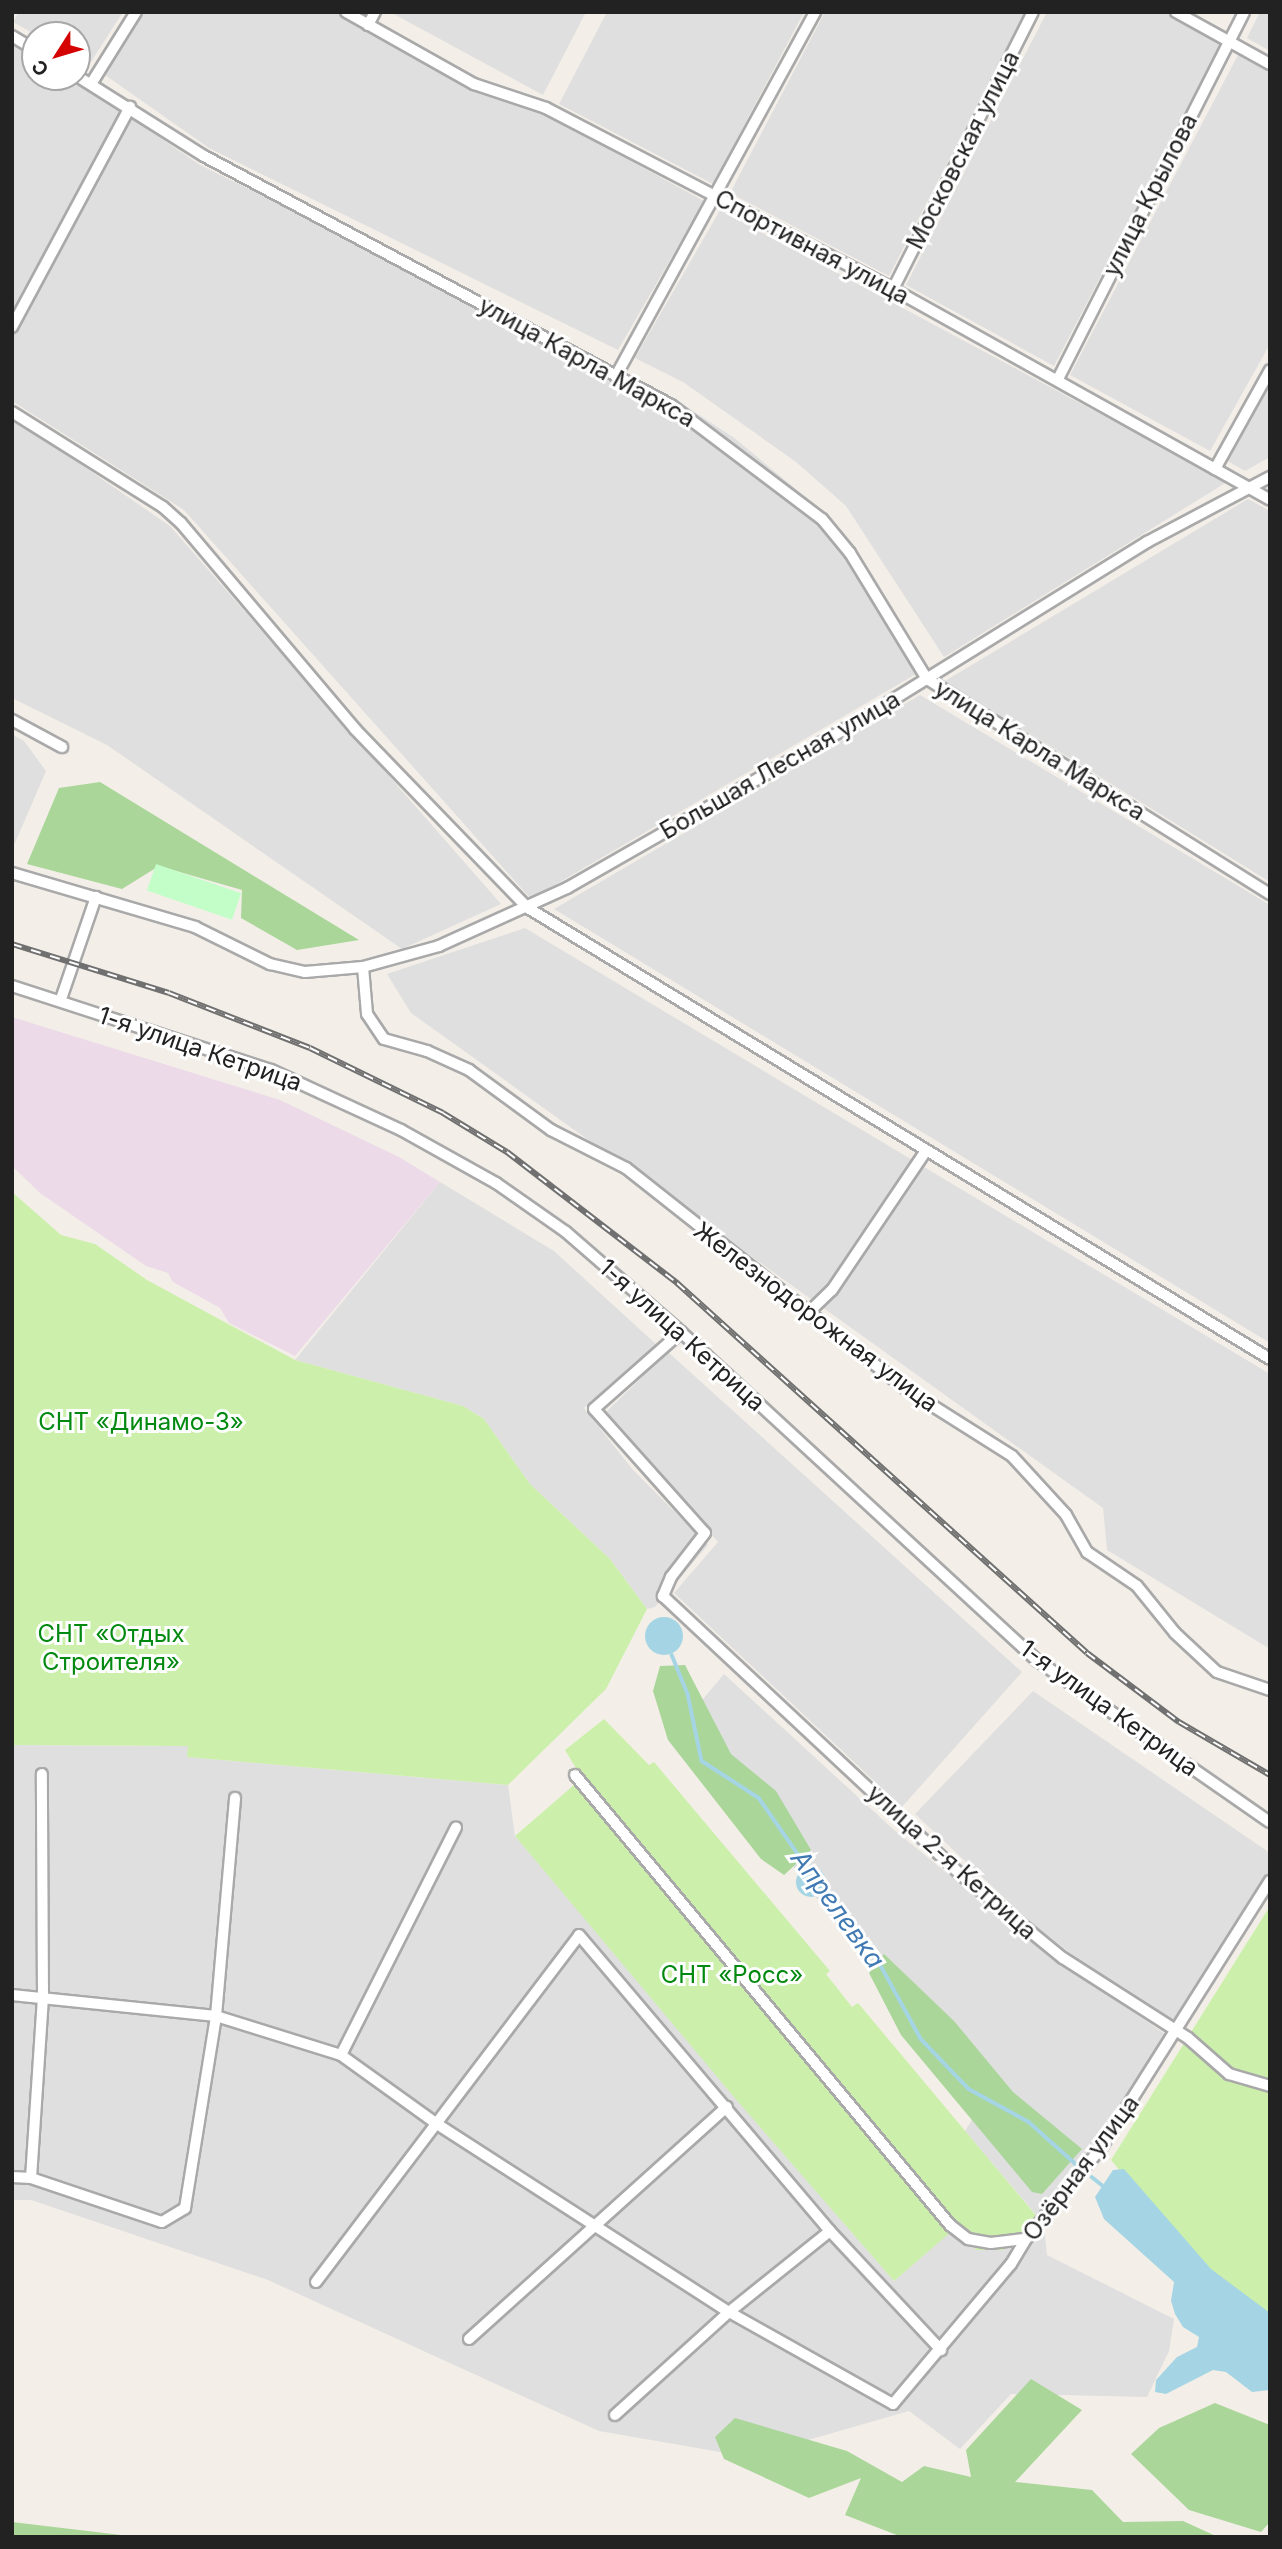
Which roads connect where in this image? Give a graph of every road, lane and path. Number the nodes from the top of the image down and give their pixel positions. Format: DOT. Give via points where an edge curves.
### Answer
graph roads {
  1 [pos="135,12"];
  2 [pos="346,12"];
  3 [pos="374,12"];
  4 [pos="815,12"];
  5 [pos="1033,12"];
  6 [pos="1176,12"];
  7 [pos="1244,12"];
  8 [pos="368,25"];
  9 [pos="1228,40"];
  10 [pos="1270,64"];
  11 [pos="91,84"];
  12 [pos="130,107"];
  13 [pos="717,197"];
  14 [pos="893,289"];
  15 [pos="12,327"];
  16 [pos="1270,370"];
  17 [pos="617,374"];
  18 [pos="1058,379"];
  19 [pos="12,412"];
  20 [pos="1215,469"];
  21 [pos="1270,477"];
  22 [pos="1249,489"];
  23 [pos="1270,500"];
  24 [pos="927,679"];
  25 [pos="12,720"];
  26 [pos="62,747"];
  27 [pos="12,873"];
  28 [pos="1270,894"];
  29 [pos="96,897"];
  30 [pos="528,908"];
  31 [pos="363,967"];
  32 [pos="12,986"];
  33 [pos="61,999"];
  34 [pos="925,1153"];
  35 [pos="810,1311"];
  36 [pos="681,1332"];
  37 [pos="1270,1359"];
  38 [pos="1270,1690"];
  39 [pos="42,1774"];
  40 [pos="575,1774"];
  41 [pos="235,1798"];
  42 [pos="1270,1822"];
  43 [pos="456,1826"];
  44 [pos="1270,1881"];
  45 [pos="12,1995"];
  46 [pos="43,1996"];
  47 [pos="216,2016"];
  48 [pos="1177,2033"];
  49 [pos="341,2055"];
  50 [pos="1270,2087"];
  51 [pos="727,2107"];
  52 [pos="437,2124"];
  53 [pos="12,2177"];
  54 [pos="31,2178"];
  55 [pos="596,2223"];
  56 [pos="830,2231"];
  57 [pos="1026,2239"];
  58 [pos="316,2282"];
  59 [pos="729,2312"];
  60 [pos="469,2339"];
  61 [pos="941,2350"];
  62 [pos="615,2415"];
  1 -- 11 [label="street"];
  2 -- 8 [label="street, Спортивная улица"];
  3 -- 8 [label="street"];
  4 -- 13 [label="street"];
  5 -- 14 [label="street, Московская улица"];
  6 -- 9 [label="street"];
  7 -- 9 [label="street, улица Крылова"];
  8 -- 13 [label="street, Спортивная улица" via="474,84 546,107"];
  9 -- 10 [label="street"];
  9 -- 18 [label="street, улица Крылова"];
  11 -- 12 [label="street, улица Карла Маркса"];
  12 -- 15 [label="street"];
  12 -- 17 [label="street, улица Карла Маркса" via="204,156"];
  13 -- 14 [label="street, Спортивная улица"];
  13 -- 17 [label="street"];
  14 -- 18 [label="street, Спортивная улица"];
  16 -- 20 [label="street"];
  17 -- 24 [label="street, улица Карла Маркса" via="702,427 822,519 850,553"];
  18 -- 20 [label="street, Спортивная улица"];
  19 -- 30 [label="street" via="181,523 355,729"];
  20 -- 22 [label="street, Спортивная улица"];
  21 -- 22 [label="street, Большая Лесная улица"];
  22 -- 23 [label="street, Спортивная улица"];
  22 -- 24 [label="street, Большая Лесная улица" via="1147,542"];
  24 -- 28 [label="street, улица Карла Маркса"];
  24 -- 30 [label="street, Большая Лесная улица"];
  25 -- 26 [label="street"];
  27 -- 29 [label="street"];
  29 -- 31 [label="street, Большая Лесная улица" via="195,927 270,964 305,972"];
  29 -- 33 [label="street"];
  30 -- 31 [label="street, Большая Лесная улица" via="439,946"];
  30 -- 34 [label="street"];
  31 -- 35 [label="street, Железнодорожная улица" via="367,1014 384,1039 469,1070 551,1130 626,1168 669,1206"];
  32 -- 33 [label="street, 1-я улица Кетрица"];
  33 -- 36 [label="street, 1-я улица Кетрица" via="271,1070 401,1130 496,1183 566,1232"];
  34 -- 35 [label="street" via="832,1290"];
  34 -- 37 [label="street"];
  35 -- 38 [label="street, Железнодорожная улица" via="906,1390 1020,1463 1066,1515 1087,1552 1137,1586 1175,1633 1217,1672"];
  36 -- 42 [label="street, 1-я улица Кетрица" via="1038,1661"];
  36 -- 48 [label="street, улица 2-я Кетрица" via="594,1409 705,1533 671,1577 663,1596 959,1873 1063,1958"];
  39 -- 46 [label="street"];
  40 -- 57 [label="street" via="950,2225 968,2239"];
  41 -- 47 [label="street"];
  43 -- 49 [label="street"];
  44 -- 48 [label="street, Озёрная улица"];
  45 -- 46 [label="street"];
  46 -- 47 [label="street"];
  46 -- 54 [label="street"];
  47 -- 49 [label="street"];
  47 -- 54 [label="street" via="191,2184 185,2208 176,2218 162,2222"];
  48 -- 50 [label="street, улица 2-я Кетрица" via="1229,2074"];
  48 -- 57 [label="street, Озёрная улица" via="1101,2148"];
  49 -- 52 [label="street"];
  51 -- 52 [label="street" via="579,1935"];
  51 -- 55 [label="street"];
  51 -- 56 [label="street"];
  52 -- 55 [label="street"];
  52 -- 58 [label="street"];
  53 -- 54 [label="street"];
  55 -- 59 [label="street"];
  55 -- 60 [label="street"];
  56 -- 59 [label="street"];
  56 -- 61 [label="street"];
  57 -- 61 [label="street, Озёрная улица"];
  59 -- 61 [label="street, Озёрная улица" via="893,2404"];
  59 -- 62 [label="street"];
}
